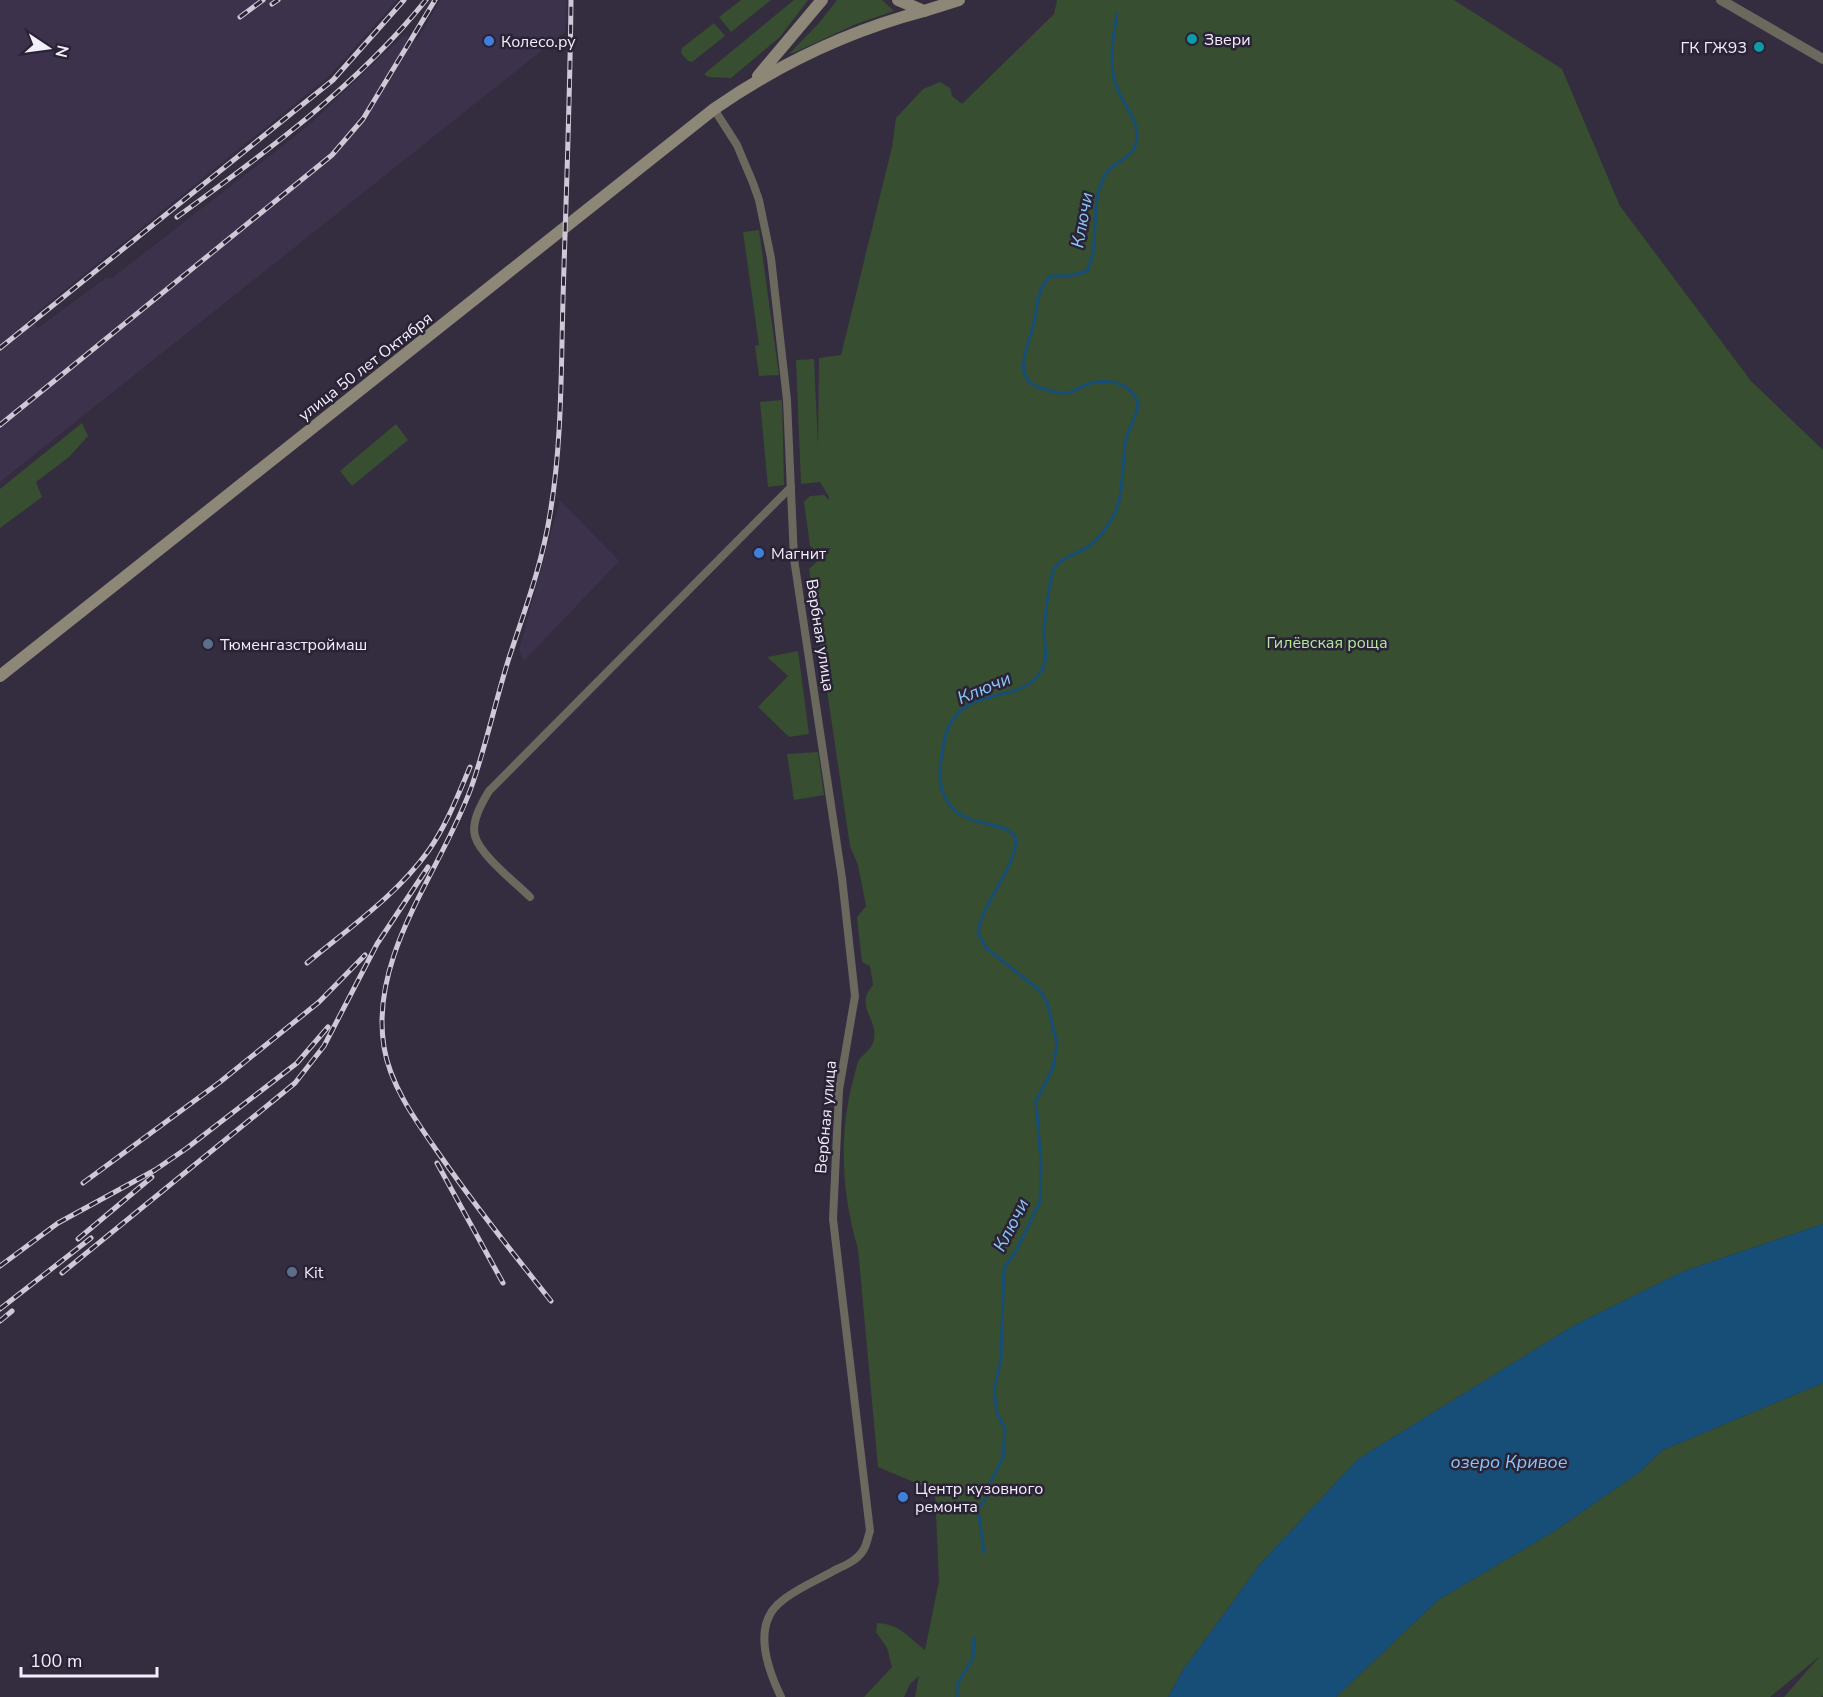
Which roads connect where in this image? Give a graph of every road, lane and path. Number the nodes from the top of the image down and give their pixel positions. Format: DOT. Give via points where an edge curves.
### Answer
graph roads {
  1 [pos="822,0"];
  2 [pos="898,0"];
  3 [pos="959,0"];
  4 [pos="1721,0"];
  5 [pos="924,10"];
  6 [pos="1823,59"];
  7 [pos="751,84"];
  8 [pos="714,109"];
  9 [pos="791,487"];
  10 [pos="0,676"];
  11 [pos="530,897"];
  12 [pos="781,1697"];
  1 -- 7 [label="main road"];
  2 -- 5 [label="main road"];
  3 -- 5 [label="main road"];
  4 -- 6 [label="street"];
  5 -- 7 [label="main road" via="818,48"];
  7 -- 8 [label="main road, улица 50 лет Октября"];
  8 -- 9 [label="street, Вербная улица" via="737,145 753,183 771,258 786,380"];
  8 -- 10 [label="main road, улица 50 лет Октября"];
  9 -- 11 [label="street" via="489,791 478,810 475,836 488,855"];
  9 -- 12 [label="street, Вербная улица" via="794,559 833,809 855,996 839,1090 833,1219 870,1531 855,1559 781,1600 769,1615 764,1641"];
}
